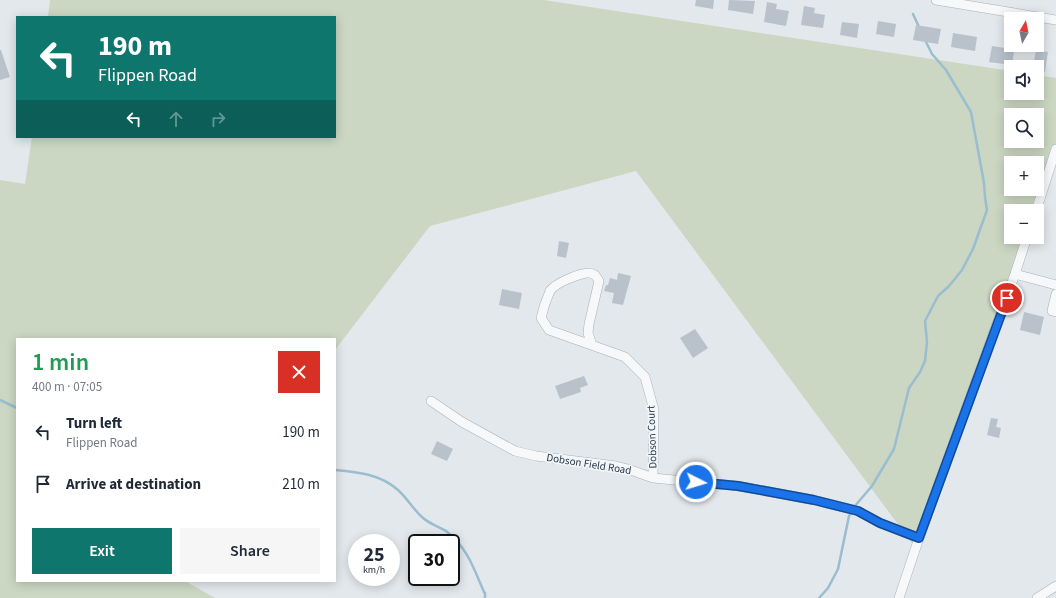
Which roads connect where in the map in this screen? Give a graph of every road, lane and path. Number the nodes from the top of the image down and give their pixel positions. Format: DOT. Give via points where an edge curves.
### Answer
graph roads {
  1 [pos="936,0"];
  2 [pos="1056,20"];
  3 [pos="1056,149"];
  4 [pos="1038,204"];
  5 [pos="1025,244"];
  6 [pos="1015,274"];
  7 [pos="1056,285"];
  8 [pos="1056,294"];
  9 [pos="1051,311"];
  10 [pos="592,345"];
  11 [pos="431,401"];
  12 [pos="653,478"];
  13 [pos="919,538"];
  14 [pos="1056,586"];
  15 [pos="899,598"];
  16 [pos="1037,598"];
  1 -- 2 [label="street"];
  3 -- 4 [label="street"];
  5 -- 6 [label="street"];
  6 -- 7 [label="street"];
  6 -- 13 [label="street"];
  8 -- 9 [label="street"];
  10 -- 10 [label="street, Dobson Court" via="549,330 542,318 551,290 556,285 589,273 595,275 599,281 588,328"];
  10 -- 12 [label="street, Dobson Court" via="625,357 645,377 654,410"];
  11 -- 12 [label="street, Dobson Field Road" via="462,422 515,451 616,466"];
  12 -- 13 [label="street, Dobson Field Road" via="738,486 814,500 858,511 880,523"];
  13 -- 15 [label="street"];
  14 -- 16 [label="street"];
}
